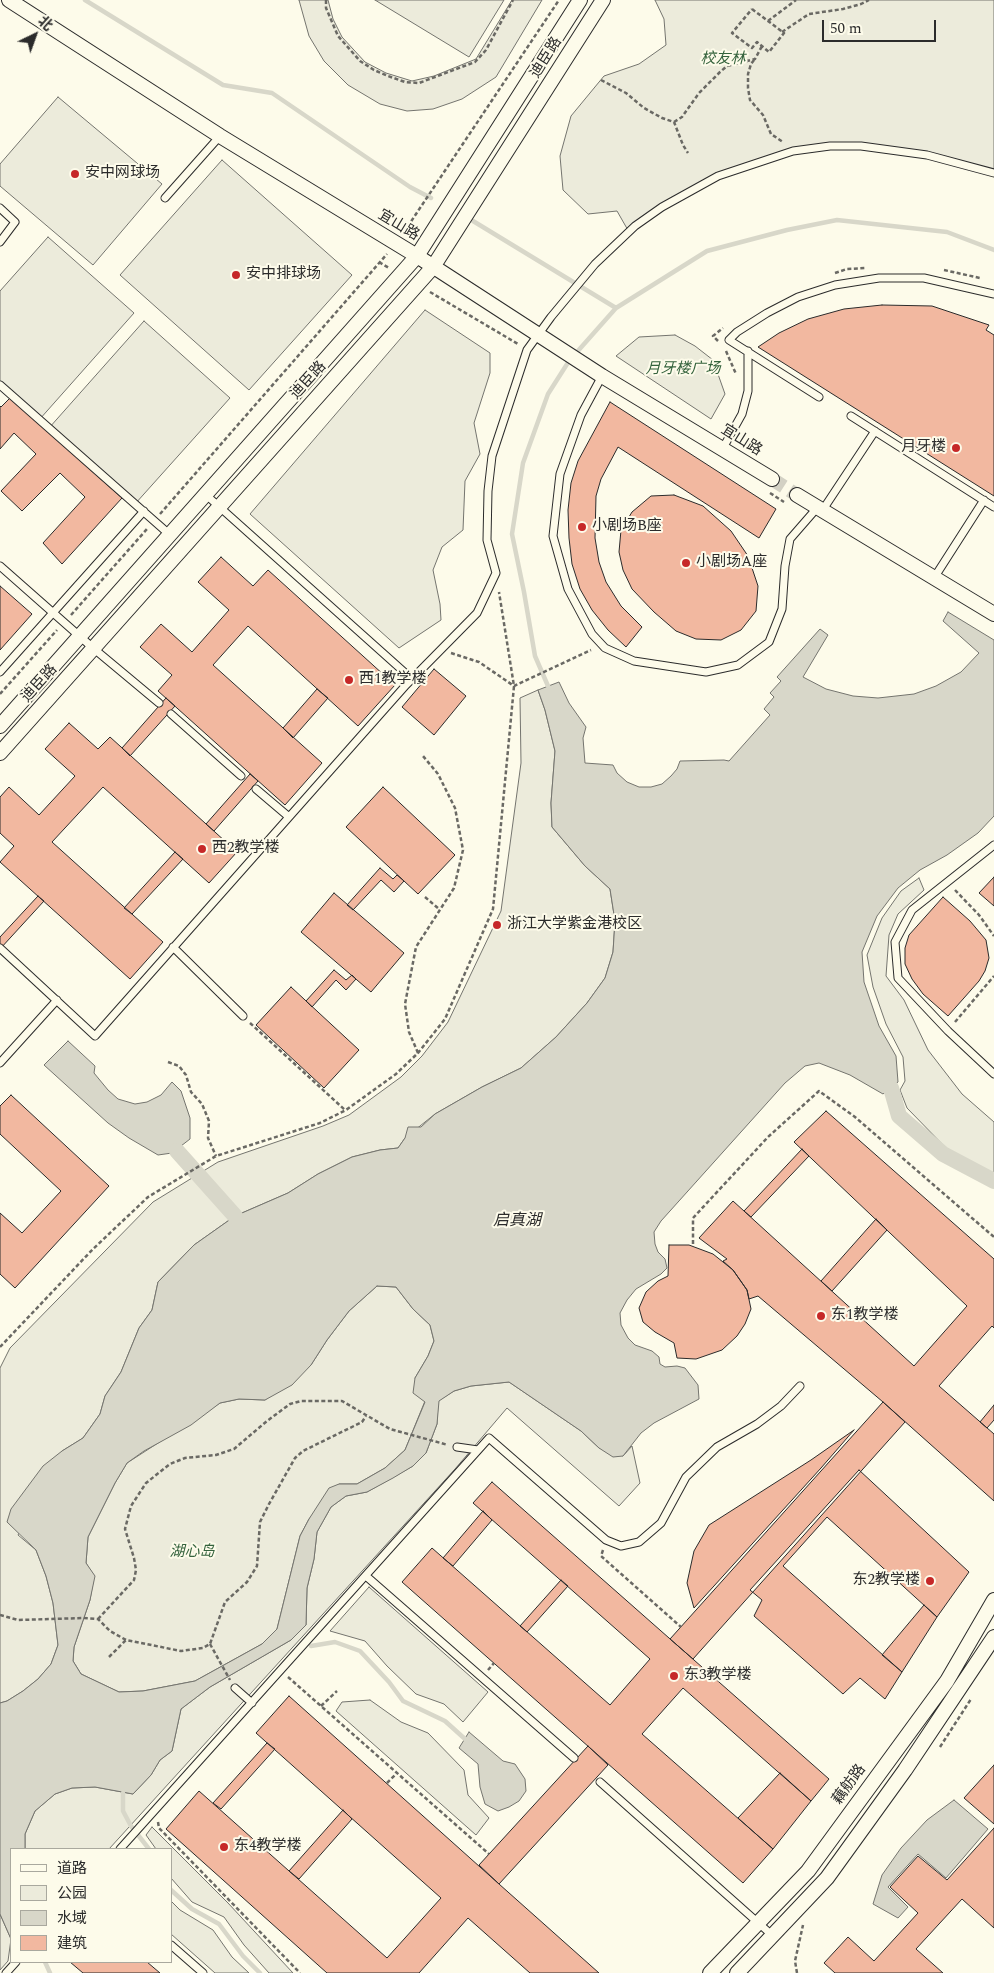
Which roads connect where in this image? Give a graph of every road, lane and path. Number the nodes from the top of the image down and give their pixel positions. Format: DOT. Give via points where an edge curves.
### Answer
graph roads {
  1 [pos="9,0"];
  2 [pos="326,0"];
  3 [pos="514,0"];
  4 [pos="559,0"];
  5 [pos="580,0"];
  6 [pos="603,0"];
  7 [pos="796,0"];
  8 [pos="869,0"];
  9 [pos="768,21"];
  10 [pos="782,32"];
  11 [pos="762,46"];
  12 [pos="755,59"];
  13 [pos="601,80"];
  14 [pos="674,122"];
  15 [pos="220,136"];
  16 [pos="793,151"];
  17 [pos="688,153"];
  18 [pos="994,173"];
  19 [pos="165,198"];
  20 [pos="0,208"];
  21 [pos="0,242"];
  22 [pos="396,244"];
  23 [pos="417,256"];
  24 [pos="379,262"];
  25 [pos="433,267"];
  26 [pos="874,267"];
  27 [pos="940,270"];
  28 [pos="831,274"];
  29 [pos="400,275"];
  30 [pos="987,281"];
  31 [pos="417,285"];
  32 [pos="994,294"];
  33 [pos="729,324"];
  34 [pos="538,333"];
  35 [pos="720,343"];
  36 [pos="527,350"];
  37 [pos="726,351"];
  38 [pos="748,351"];
  39 [pos="597,372"];
  40 [pos="736,377"];
  41 [pos="0,385"];
  42 [pos="819,398"];
  43 [pos="851,416"];
  44 [pos="875,432"];
  45 [pos="723,448"];
  46 [pos="772,478"];
  47 [pos="205,494"];
  48 [pos="798,495"];
  49 [pos="984,500"];
  50 [pos="220,507"];
  51 [pos="994,507"];
  52 [pos="820,510"];
  53 [pos="144,511"];
  54 [pos="154,521"];
  55 [pos="169,534"];
  56 [pos="0,566"];
  57 [pos="496,573"];
  58 [pos="934,578"];
  59 [pos="53,612"];
  60 [pos="994,614"];
  61 [pos="64,622"];
  62 [pos="80,636"];
  63 [pos="602,645"];
  64 [pos="93,648"];
  65 [pos="440,651"];
  66 [pos="0,672"];
  67 [pos="412,679"];
  68 [pos="514,686"];
  69 [pos="0,694"];
  70 [pos="159,703"];
  71 [pos="171,714"];
  72 [pos="0,726"];
  73 [pos="0,753"];
  74 [pos="423,756"];
  75 [pos="241,776"];
  76 [pos="256,789"];
  77 [pos="288,818"];
  78 [pos="994,845"];
  79 [pos="948,882"];
  80 [pos="425,897"];
  81 [pos="439,909"];
  82 [pos="994,936"];
  83 [pos="173,947"];
  84 [pos="0,948"];
  85 [pos="994,976"];
  86 [pos="56,1000"];
  87 [pos="243,1016"];
  88 [pos="948,1031"];
  89 [pos="418,1053"];
  90 [pos="168,1062"];
  91 [pos="0,1063"];
  92 [pos="994,1074"];
  93 [pos="346,1110"];
  94 [pos="216,1156"];
  95 [pos="994,1237"];
  96 [pos="693,1244"];
  97 [pos="0,1347"];
  98 [pos="800,1386"];
  99 [pos="366,1416"];
  100 [pos="457,1447"];
  101 [pos="478,1450"];
  102 [pos="606,1540"];
  103 [pos="366,1576"];
  104 [pos="994,1600"];
  105 [pos="0,1615"];
  106 [pos="98,1619"];
  107 [pos="681,1627"];
  108 [pos="994,1637"];
  109 [pos="126,1640"];
  110 [pos="210,1644"];
  111 [pos="109,1657"];
  112 [pos="281,1670"];
  113 [pos="235,1688"];
  114 [pos="337,1690"];
  115 [pos="252,1703"];
  116 [pos="321,1706"];
  117 [pos="574,1758"];
  118 [pos="397,1773"];
  119 [pos="600,1782"];
  120 [pos="387,1783"];
  121 [pos="155,1810"];
  122 [pos="121,1848"];
  123 [pos="490,1854"];
  124 [pos="758,1923"];
  125 [pos="803,1923"];
  126 [pos="773,1936"];
  127 [pos="172,1945"];
  128 [pos="15,1963"];
  129 [pos="6,1973"];
  130 [pos="203,1973"];
  131 [pos="300,1973"];
  132 [pos="710,1973"];
  133 [pos="737,1973"];
  134 [pos="798,1973"];
  1 -- 15 [label="street, 宜山路"];
  2 -- 3 [label="path" via="326,8 338,36 360,61 405,82 419,82 475,62 486,50"];
  4 -- 22 [label="path"];
  5 -- 23 [label="street, 迪臣路"];
  6 -- 25 [label="street, 迪臣路"];
  7 -- 9 [label="path"];
  8 -- 10 [label="path" via="843,9 809,14"];
  9 -- 10 [label="path"];
  9 -- 11 [label="path" via="752,9 732,33 752,48 757,42"];
  10 -- 11 [label="path" via="770,52"];
  11 -- 12 [label="path"];
  12 -- 14 [label="path" via="727,66"];
  12 -- 16 [label="path" via="748,74 750,100 763,115 771,134"];
  13 -- 14 [label="path" via="626,93 644,108"];
  14 -- 17 [label="path"];
  15 -- 19 [label="lane"];
  15 -- 22 [label="street, 宜山路"];
  16 -- 18 [label="lane" via="861,146 926,155"];
  16 -- 34 [label="lane" via="718,176 635,226 595,264"];
  20 -- 21 [label="lane" via="15,222"];
  22 -- 23 [label="street, 宜山路"];
  22 -- 24 [label="path"];
  23 -- 25 [label="street, 宜山路"];
  23 -- 29 [label="street, 迪臣路"];
  24 -- 29 [label="path"];
  24 -- 54 [label="path"];
  25 -- 31 [label="street, 迪臣路"];
  25 -- 34 [label="street, 宜山路"];
  26 -- 28 [label="path" via="846,269"];
  27 -- 30 [label="path"];
  29 -- 47 [label="street, 迪臣路"];
  31 -- 36 [label="path"];
  31 -- 50 [label="street, 迪臣路"];
  32 -- 38 [label="lane" via="924,278 879,278 835,285 798,297 767,313 729,340"];
  33 -- 35 [label="path" via="713,336"];
  34 -- 36 [label="lane"];
  34 -- 39 [label="street, 宜山路"];
  36 -- 57 [label="lane" via="492,456 486,540"];
  37 -- 40 [label="path"];
  38 -- 42 [label="lane"];
  38 -- 45 [label="lane" via="748,391 742,414"];
  39 -- 45 [label="street, 宜山路"];
  39 -- 63 [label="lane" via="560,474 554,536 568,590 592,634"];
  41 -- 53 [label="lane"];
  43 -- 44 [label="lane"];
  44 -- 49 [label="lane"];
  44 -- 52 [label="lane"];
  45 -- 46 [label="street, 宜山路"];
  47 -- 50 [label="lane"];
  47 -- 55 [label="street, 迪臣路"];
  48 -- 52 [label="street"];
  49 -- 51 [label="lane"];
  49 -- 58 [label="lane"];
  50 -- 64 [label="street, 迪臣路"];
  50 -- 67 [label="lane"];
  52 -- 58 [label="street"];
  52 -- 63 [label="lane" via="790,539 782,609 769,642 738,665 706,672 634,661"];
  53 -- 54 [label="lane"];
  53 -- 59 [label="lane"];
  54 -- 55 [label="lane"];
  54 -- 61 [label="path"];
  55 -- 62 [label="street, 迪臣路"];
  56 -- 59 [label="lane"];
  57 -- 65 [label="lane" via="477,613"];
  57 -- 68 [label="path"];
  58 -- 60 [label="street"];
  59 -- 61 [label="lane"];
  59 -- 66 [label="lane"];
  61 -- 62 [label="lane"];
  61 -- 69 [label="path"];
  62 -- 64 [label="lane"];
  62 -- 72 [label="street, 迪臣路"];
  63 -- 68 [label="path"];
  64 -- 70 [label="lane"];
  64 -- 73 [label="street, 迪臣路"];
  65 -- 67 [label="lane"];
  65 -- 68 [label="path" via="478,662"];
  67 -- 77 [label="lane"];
  68 -- 89 [label="path" via="493,909 445,1019"];
  71 -- 75 [label="lane"];
  74 -- 81 [label="path" via="438,774 455,808 463,850 454,888"];
  76 -- 77 [label="lane"];
  77 -- 83 [label="lane"];
  78 -- 79 [label="lane"];
  79 -- 82 [label="path"];
  79 -- 88 [label="lane" via="912,910 895,942 898,978"];
  80 -- 81 [label="path"];
  81 -- 89 [label="path" via="416,946 405,1004 408,1032"];
  83 -- 86 [label="lane" via="95,1036"];
  83 -- 87 [label="lane"];
  84 -- 86 [label="lane"];
  85 -- 88 [label="path"];
  86 -- 91 [label="lane"];
  87 -- 93 [label="path"];
  88 -- 92 [label="lane"];
  89 -- 93 [label="path" via="396,1074"];
  90 -- 94 [label="path" via="179,1066 186,1075 191,1092 202,1104 209,1121 208,1138"];
  93 -- 94 [label="path" via="320,1122"];
  94 -- 97 [label="path" via="141,1203 93,1248"];
  95 -- 96 [label="path" via="855,1117 819,1091 768,1137 693,1218"];
  98 -- 102 [label="lane" via="757,1424 717,1447 686,1477 661,1523 639,1542 621,1546"];
  99 -- 100 [label="path" via="390,1429"];
  99 -- 106 [label="path" via="342,1401 301,1401 290,1404 234,1449 216,1456 186,1458 170,1464 146,1483 131,1506 125,1529 134,1558 134,1580"];
  99 -- 110 [label="path" via="362,1422 295,1458 260,1522 257,1566 247,1582 225,1602"];
  100 -- 101 [label="lane"];
  101 -- 102 [label="lane" via="489,1438"];
  101 -- 103 [label="lane"];
  102 -- 107 [label="path" via="601,1556"];
  103 -- 112 [label="lane"];
  103 -- 117 [label="lane"];
  104 -- 124 [label="street, 藕舫路" via="947,1681 808,1871"];
  105 -- 106 [label="path" via="18,1620"];
  106 -- 109 [label="path"];
  108 -- 126 [label="street" via="906,1770 827,1878"];
  109 -- 110 [label="path" via="181,1651"];
  109 -- 111 [label="path"];
  110 -- 113 [label="path"];
  112 -- 115 [label="lane"];
  112 -- 116 [label="path"];
  113 -- 115 [label="lane"];
  114 -- 116 [label="path"];
  115 -- 121 [label="lane"];
  116 -- 118 [label="path"];
  118 -- 120 [label="path"];
  118 -- 123 [label="path"];
  119 -- 124 [label="lane"];
  121 -- 122 [label="lane"];
  121 -- 131 [label="path" via="159,1828"];
  124 -- 126 [label="lane"];
  124 -- 132 [label="street, 藕舫路"];
  125 -- 134 [label="path" via="795,1961"];
  126 -- 133 [label="street"];
  127 -- 130 [label="lane"];
  128 -- 129 [label="lane"];
}
